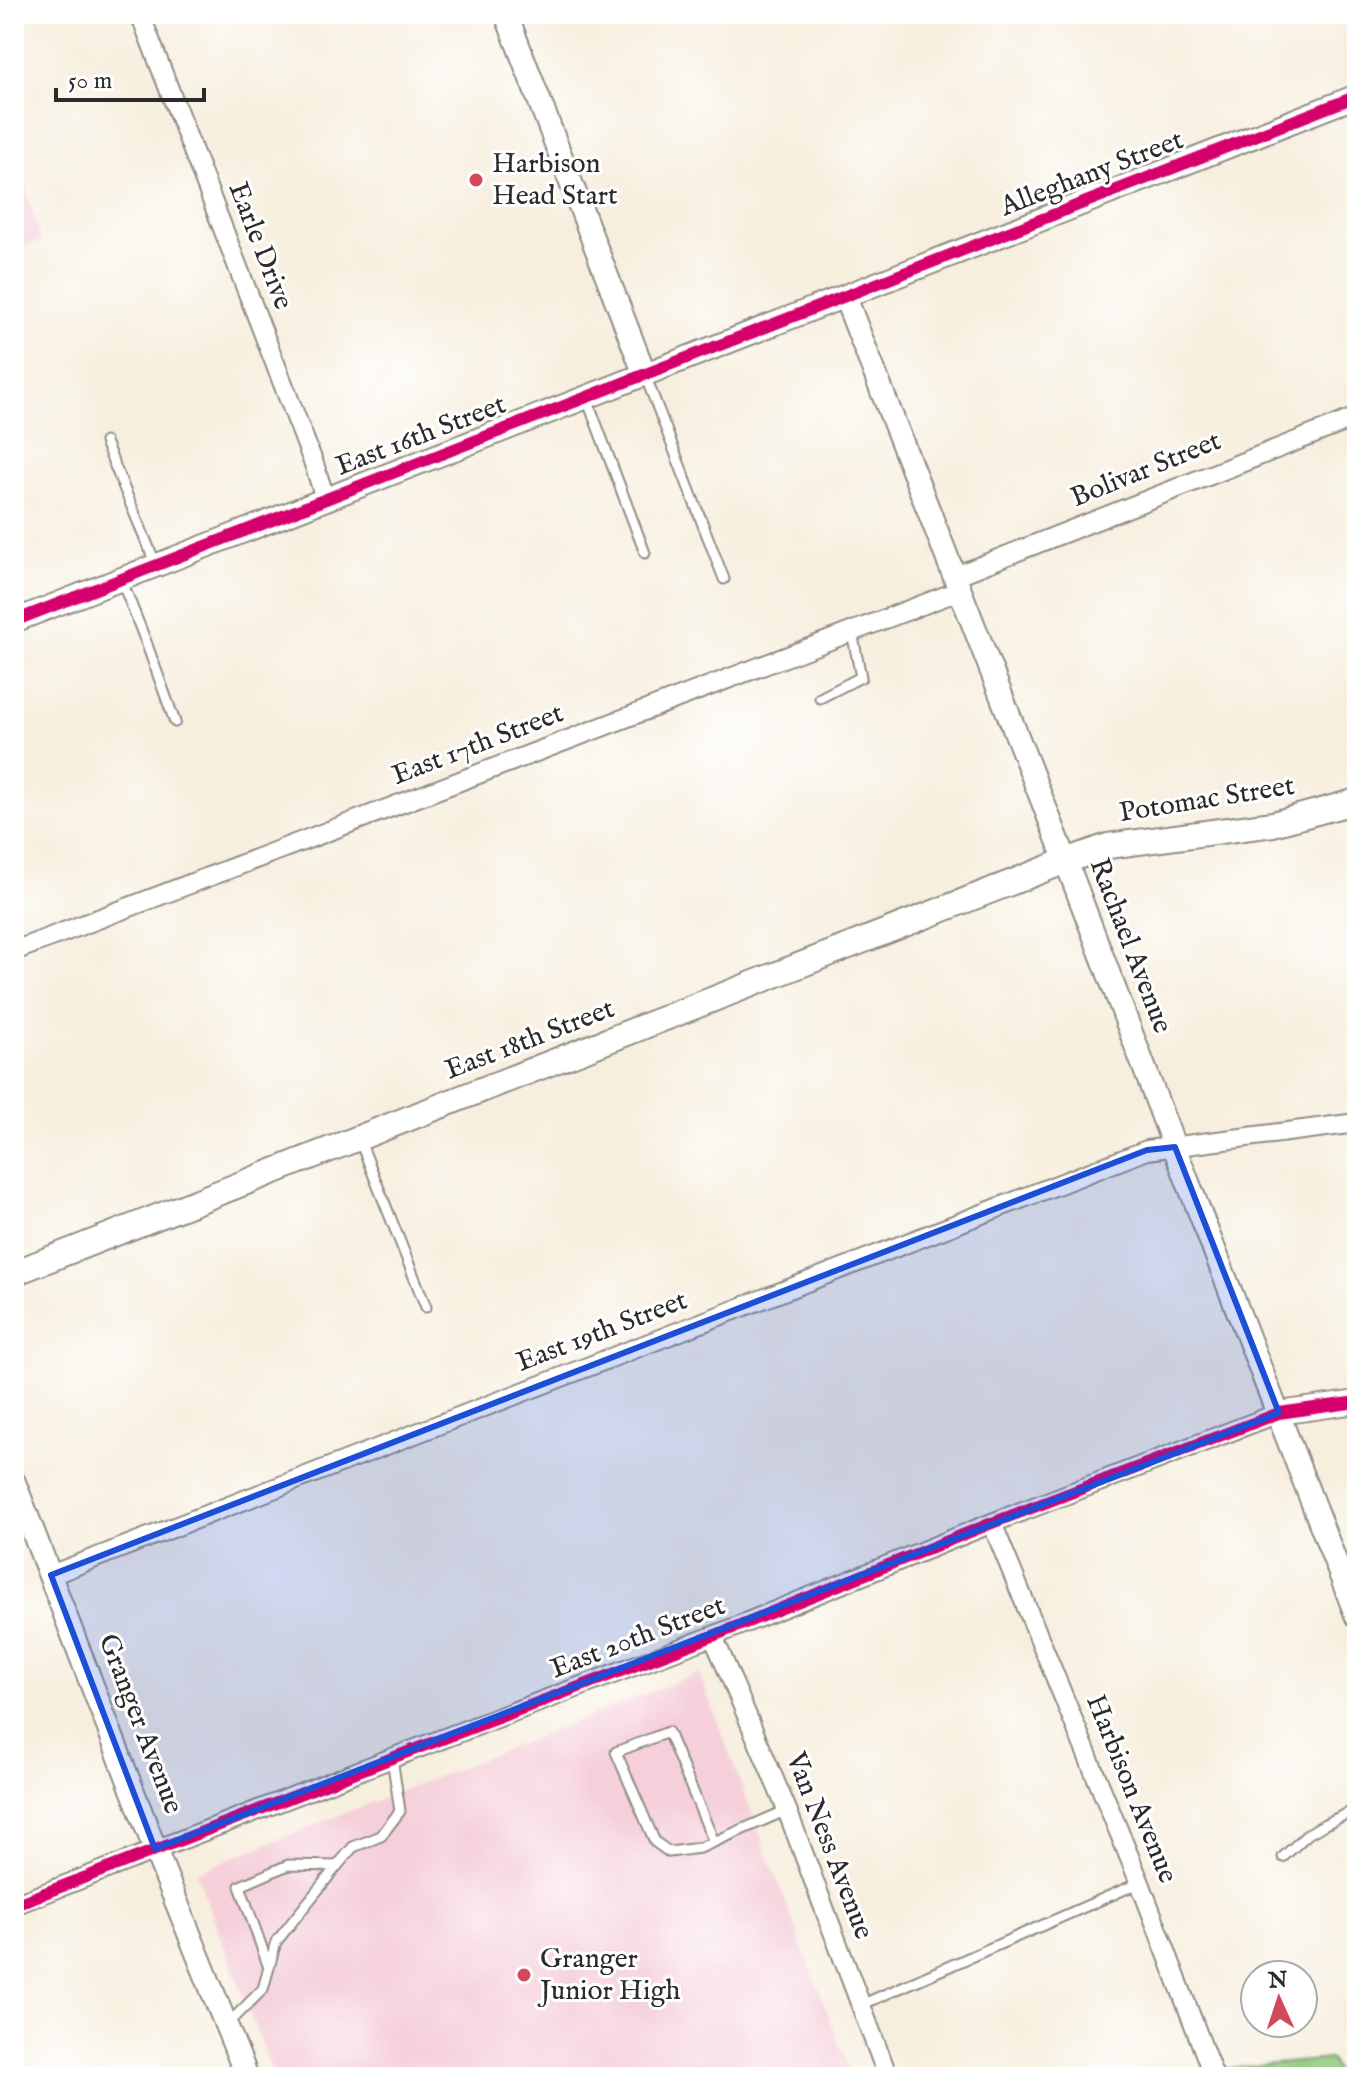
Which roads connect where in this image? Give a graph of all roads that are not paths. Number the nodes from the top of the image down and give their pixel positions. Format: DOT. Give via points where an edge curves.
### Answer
graph roads {
  1 [pos="140,14"];
  2 [pos="506,14"];
  3 [pos="1357,96"];
  4 [pos="845,297"];
  5 [pos="645,375"];
  6 [pos="587,399"];
  7 [pos="1357,417"];
  8 [pos="105,442"];
  9 [pos="325,498"];
  10 [pos="645,553"];
  11 [pos="156,565"];
  12 [pos="121,579"];
  13 [pos="724,579"];
  14 [pos="958,583"];
  15 [pos="14,621"];
  16 [pos="852,632"];
  17 [pos="820,698"];
  18 [pos="175,722"];
  19 [pos="1357,801"];
  20 [pos="1066,861"];
  21 [pos="14,951"];
  22 [pos="1357,1123"];
  23 [pos="359,1137"];
  24 [pos="1175,1147"];
  25 [pos="14,1273"];
  26 [pos="426,1307"];
  27 [pos="1357,1402"];
  28 [pos="1279,1413"];
  29 [pos="14,1482"];
  30 [pos="18,1506"];
  31 [pos="992,1523"];
  32 [pos="51,1575"];
  33 [pos="1357,1617"];
  34 [pos="713,1636"];
  35 [pos="392,1758"];
  36 [pos="1357,1809"];
  37 [pos="787,1810"];
  38 [pos="714,1842"];
  39 [pos="155,1849"];
  40 [pos="1283,1857"];
  41 [pos="337,1866"];
  42 [pos="1140,1883"];
  43 [pos="14,1905"];
  44 [pos="269,1969"];
  45 [pos="861,2005"];
  46 [pos="227,2025"];
  47 [pos="247,2077"];
  48 [pos="888,2077"];
  49 [pos="1214,2077"];
  1 -- 9 [label="street, Earle Drive"];
  2 -- 5 [label="street"];
  3 -- 4 [label="street, Alleghany Street"];
  4 -- 5 [label="street, East 16th Street"];
  4 -- 14 [label="street, Rachael Avenue"];
  5 -- 6 [label="street, East 16th Street"];
  5 -- 13 [label="lane"];
  6 -- 9 [label="street, East 16th Street"];
  6 -- 10 [label="lane"];
  7 -- 14 [label="street, Bolivar Street"];
  8 -- 11 [label="lane"];
  9 -- 11 [label="street, East 16th Street"];
  11 -- 12 [label="street, East 16th Street"];
  12 -- 15 [label="street, East 16th Street"];
  12 -- 18 [label="lane"];
  14 -- 16 [label="street, East 17th Street"];
  14 -- 20 [label="street, Rachael Avenue"];
  16 -- 17 [label="lane" via="861,677"];
  16 -- 21 [label="street, East 17th Street"];
  19 -- 20 [label="main road, Potomac Street" via="1273,824 1108,846"];
  20 -- 23 [label="main road, East 18th Street"];
  20 -- 24 [label="street, Rachael Avenue"];
  22 -- 24 [label="street, East 19th Street"];
  23 -- 25 [label="main road, East 18th Street"];
  23 -- 26 [label="lane"];
  24 -- 28 [label="street, Rachael Avenue"];
  24 -- 32 [label="street, East 19th Street" via="1147,1150"];
  27 -- 28 [label="street"];
  28 -- 31 [label="street, East 20th Street"];
  28 -- 33 [label="street, Rachael Avenue"];
  29 -- 30 [label="street, Granger Avenue"];
  30 -- 32 [label="street, Granger Avenue"];
  31 -- 34 [label="street, East 20th Street"];
  31 -- 42 [label="street, Harbison Avenue"];
  32 -- 39 [label="street, Granger Avenue"];
  34 -- 35 [label="street, East 20th Street"];
  34 -- 37 [label="street, Van Ness Avenue"];
  35 -- 39 [label="street, East 20th Street"];
  35 -- 41 [label="lane" via="400,1811 381,1836 353,1847"];
  36 -- 40 [label="lane" via="1308,1834"];
  37 -- 38 [label="lane"];
  37 -- 45 [label="street, Van Ness Avenue"];
  38 -- 38 [label="lane" via="669,1852 655,1842 616,1752 668,1732"];
  39 -- 43 [label="street, East 20th Street"];
  39 -- 46 [label="street, Granger Avenue"];
  41 -- 44 [label="lane" via="276,1942"];
  41 -- 44 [label="lane" via="288,1865 240,1886"];
  42 -- 45 [label="lane"];
  42 -- 49 [label="street, Harbison Avenue"];
  44 -- 46 [label="lane" via="263,1989"];
  45 -- 48 [label="street, Van Ness Avenue"];
  46 -- 47 [label="street, Granger Avenue"];
}
